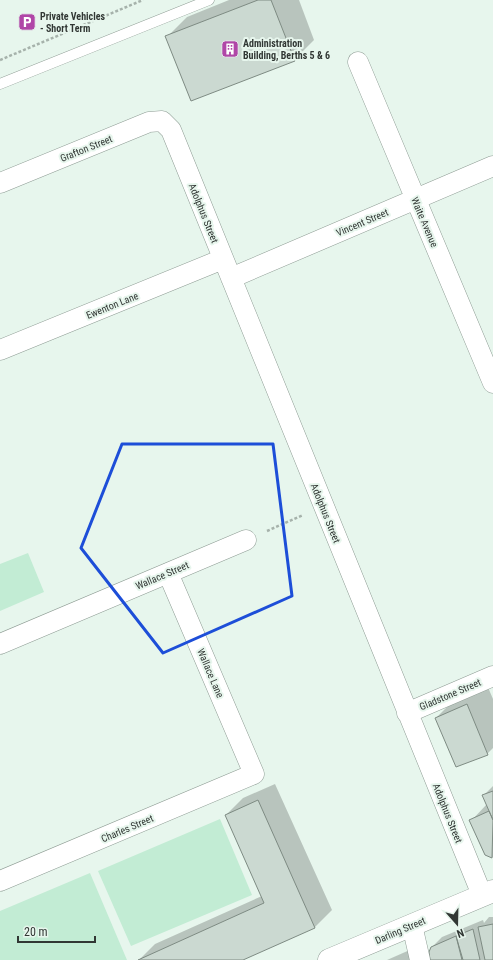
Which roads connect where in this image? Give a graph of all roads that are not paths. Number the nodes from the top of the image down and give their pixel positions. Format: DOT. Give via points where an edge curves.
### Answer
graph roads {
  1 [pos="209,0"];
  2 [pos="358,62"];
  3 [pos="0,84"];
  4 [pos="170,130"];
  5 [pos="493,166"];
  6 [pos="0,183"];
  7 [pos="416,199"];
  8 [pos="223,259"];
  9 [pos="231,278"];
  10 [pos="0,350"];
  11 [pos="493,383"];
  12 [pos="246,540"];
  13 [pos="168,573"];
  14 [pos="0,644"];
  15 [pos="493,676"];
  16 [pos="407,713"];
  17 [pos="254,774"];
  18 [pos="0,881"];
  19 [pos="487,893"];
  20 [pos="412,925"];
  21 [pos="329,960"];
  22 [pos="420,960"];
  1 -- 3 [label="lane"];
  2 -- 7 [label="street, Waite Avenue"];
  4 -- 6 [label="street, Grafton Street" via="162,121 149,122"];
  4 -- 8 [label="street, Adolphus Street"];
  5 -- 7 [label="street, Vincent Street"];
  7 -- 9 [label="street, Vincent Street"];
  7 -- 11 [label="street, Waite Avenue"];
  8 -- 9 [label="street, Adolphus Street"];
  8 -- 10 [label="street, Ewenton Lane"];
  9 -- 16 [label="street, Adolphus Street"];
  12 -- 13 [label="street, Wallace Street"];
  13 -- 14 [label="street, Wallace Street"];
  13 -- 17 [label="street, Wallace Lane"];
  15 -- 16 [label="street, Gladstone Street"];
  16 -- 19 [label="street, Adolphus Street"];
  17 -- 18 [label="street, Charles Street"];
  19 -- 20 [label="street, Darling Street"];
  20 -- 21 [label="street, Darling Street"];
  20 -- 22 [label="street"];
}
